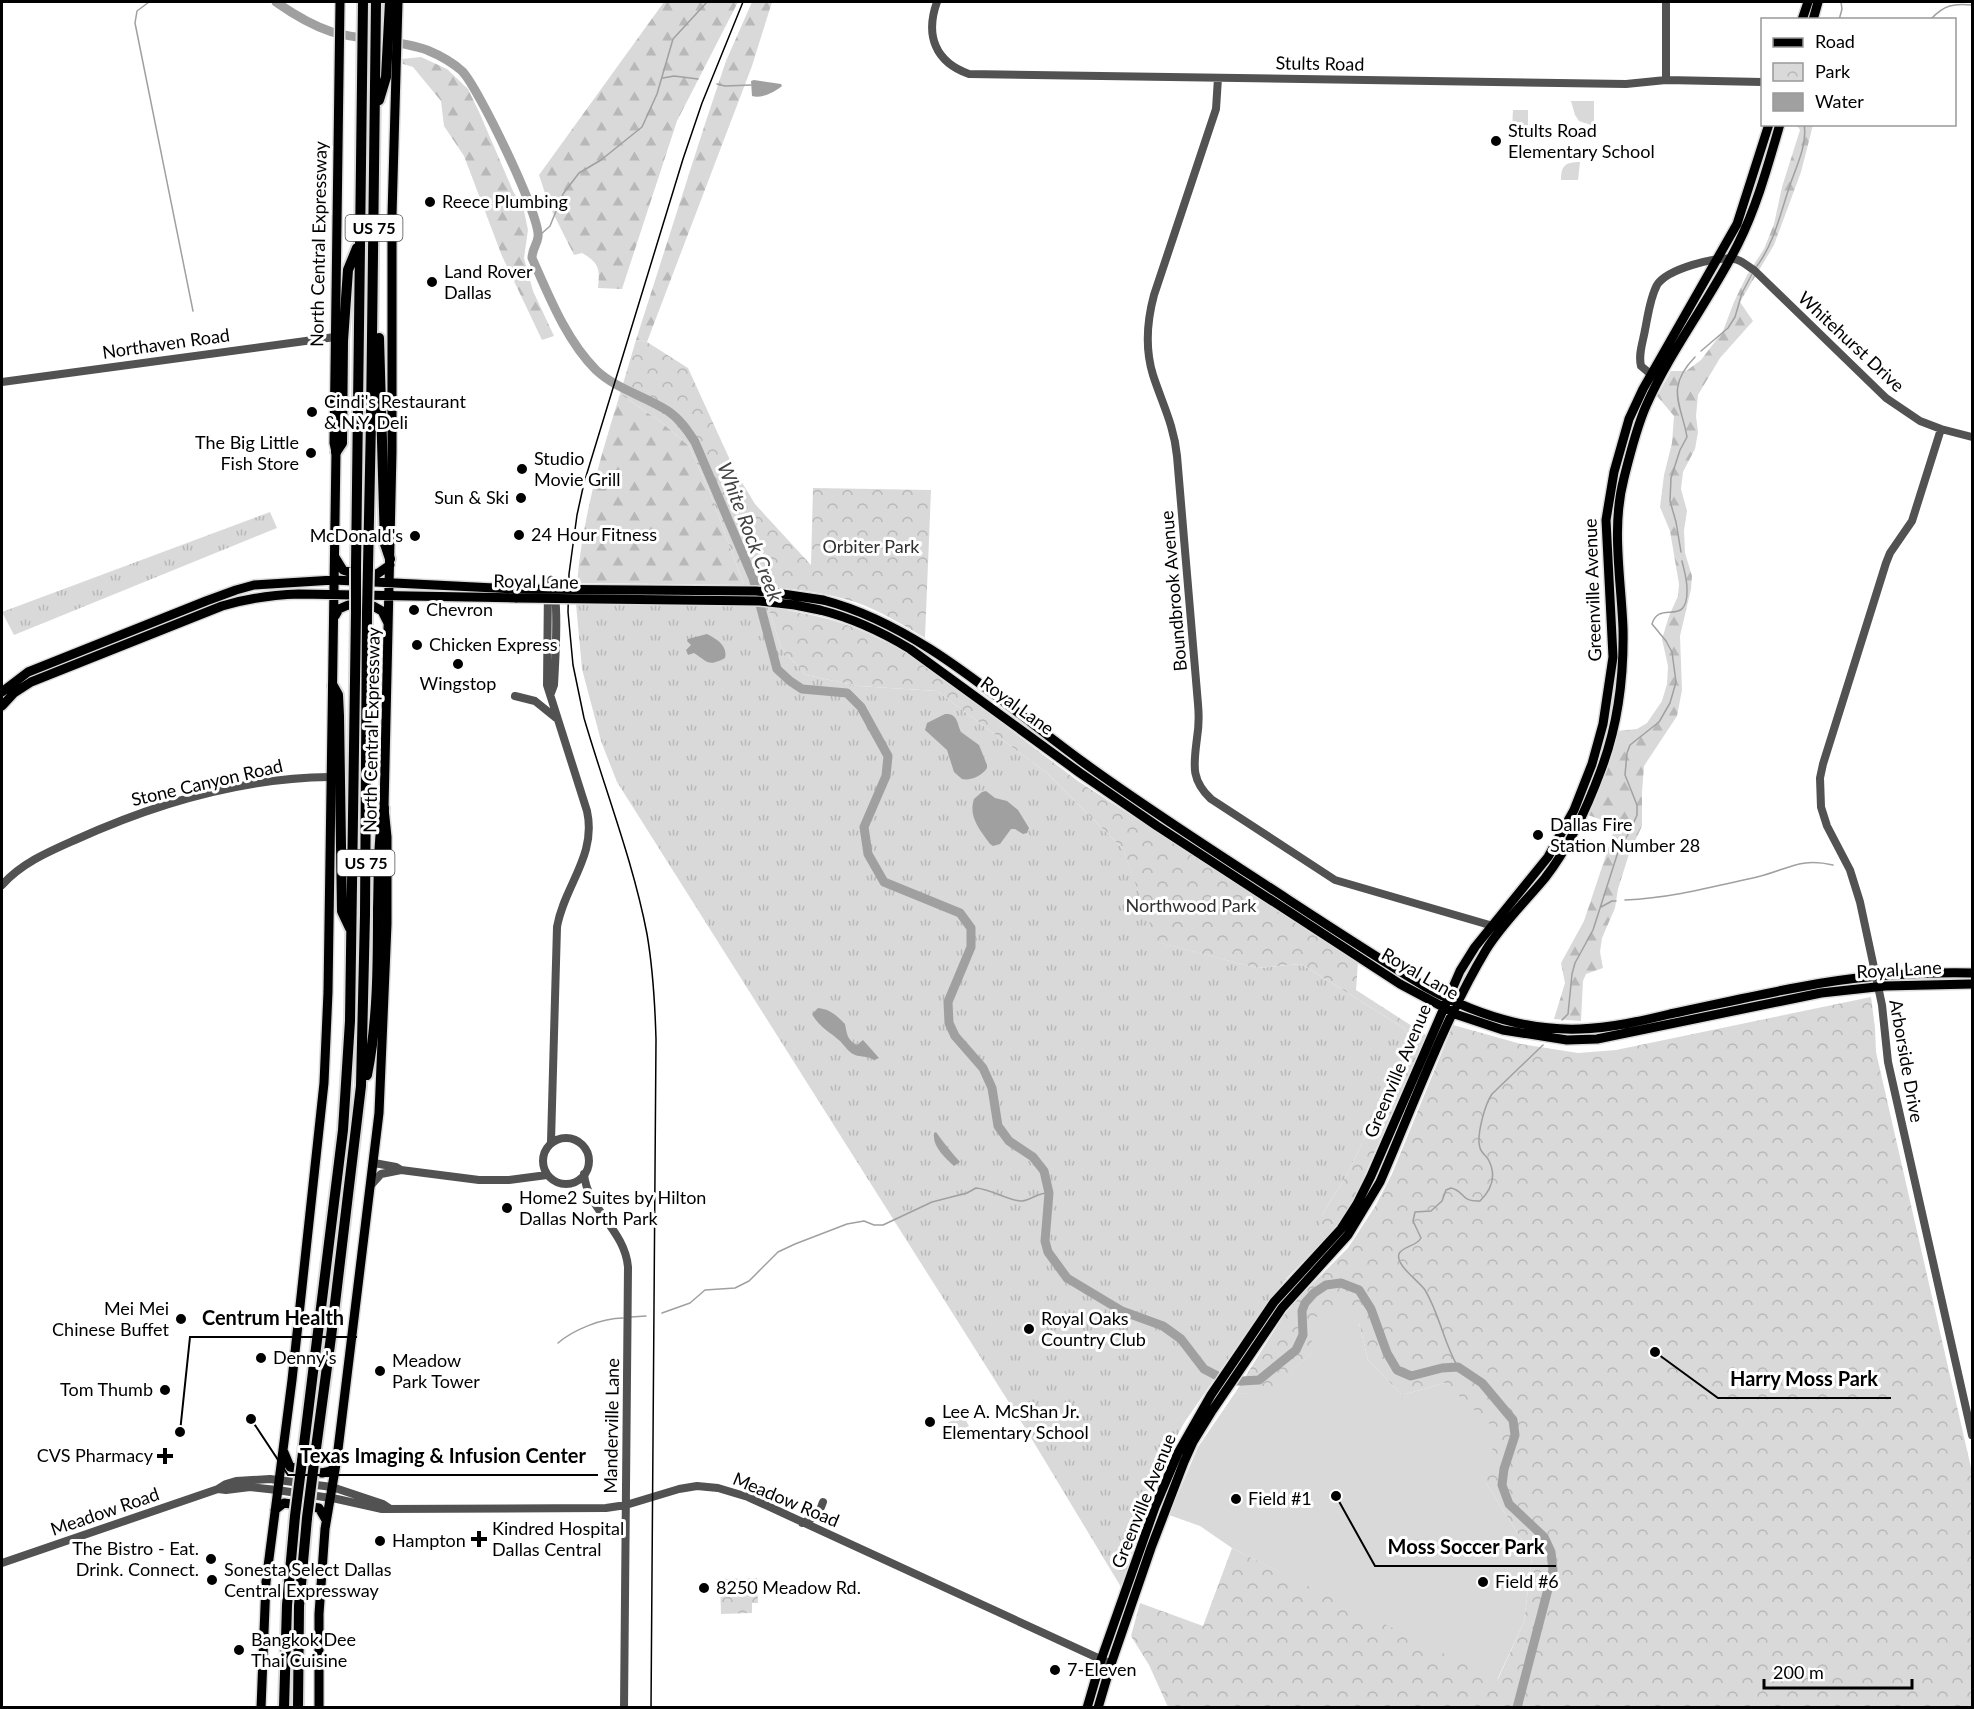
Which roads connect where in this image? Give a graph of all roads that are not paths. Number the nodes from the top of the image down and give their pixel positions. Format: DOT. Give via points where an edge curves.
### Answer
graph roads {
  1 [pos="363,2"];
  2 [pos="376,2"];
  3 [pos="937,2"];
  4 [pos="1666,2"];
  5 [pos="1808,2"];
  6 [pos="1818,2"];
  7 [pos="340,3"];
  8 [pos="394,3"];
  9 [pos="1803,18"];
  10 [pos="1814,18"];
  11 [pos="1218,78"];
  12 [pos="1666,80"];
  13 [pos="1761,82"];
  14 [pos="375,112"];
  15 [pos="1769,126"];
  16 [pos="1779,126"];
  17 [pos="360,242"];
  18 [pos="1730,258"];
  19 [pos="1718,259"];
  20 [pos="373,311"];
  21 [pos="335,337"];
  22 [pos="1655,378"];
  23 [pos="2,382"];
  24 [pos="1941,429"];
  25 [pos="1972,437"];
  26 [pos="336,452"];
  27 [pos="334,557"];
  28 [pos="390,562"];
  29 [pos="334,580"];
  30 [pos="390,584"];
  31 [pos="517,593"];
  32 [pos="334,596"];
  33 [pos="389,597"];
  34 [pos="200,604"];
  35 [pos="203,614"];
  36 [pos="334,617"];
  37 [pos="389,625"];
  38 [pos="116,637"];
  39 [pos="121,647"];
  40 [pos="333,686"];
  41 [pos="2,692"];
  42 [pos="551,693"];
  43 [pos="515,696"];
  44 [pos="2,706"];
  45 [pos="558,719"];
  46 [pos="330,777"];
  47 [pos="1586,780"];
  48 [pos="1596,784"];
  49 [pos="384,808"];
  50 [pos="1565,827"];
  51 [pos="1574,832"];
  52 [pos="1543,873"];
  53 [pos="2,885"];
  54 [pos="1493,926"];
  55 [pos="351,930"];
  56 [pos="1972,973"];
  57 [pos="1877,982"];
  58 [pos="1972,984"];
  59 [pos="1445,1004"];
  60 [pos="1456,1009"];
  61 [pos="1547,1027"];
  62 [pos="1546,1038"];
  63 [pos="1402,1103"];
  64 [pos="1413,1108"];
  65 [pos="359,1113"];
  66 [pos="551,1121"];
  67 [pos="564,1137"];
  68 [pos="551,1142"];
  69 [pos="374,1163"];
  70 [pos="543,1164"];
  71 [pos="401,1170"];
  72 [pos="547,1174"];
  73 [pos="584,1174"];
  74 [pos="522,1178"];
  75 [pos="573,1183"];
  76 [pos="371,1185"];
  77 [pos="589,1192"];
  78 [pos="1344,1232"];
  79 [pos="1972,1435"];
  80 [pos="282,1448"];
  81 [pos="337,1458"];
  82 [pos="1180,1460"];
  83 [pos="278,1485"];
  84 [pos="332,1487"];
  85 [pos="330,1498"];
  86 [pos="822,1502"];
  87 [pos="626,1505"];
  88 [pos="1155,1507"];
  89 [pos="388,1508"];
  90 [pos="275,1510"];
  91 [pos="1166,1511"];
  92 [pos="326,1520"];
  93 [pos="802,1523"];
  94 [pos="1143,1556"];
  95 [pos="2,1563"];
  96 [pos="1101,1660"];
  97 [pos="1111,1664"];
  98 [pos="298,1678"];
  99 [pos="284,1702"];
  100 [pos="261,1707"];
  101 [pos="278,1707"];
  102 [pos="298,1707"];
  103 [pos="305,1707"];
  104 [pos="319,1707"];
  105 [pos="624,1707"];
  106 [pos="1087,1707"];
  107 [pos="1098,1707"];
  1 -- 17 [label="highway, North Central Expressway / US 75"];
  2 -- 14 [label="highway, North Central Expressway / US 75"];
  3 -- 11 [label="street, Stults Road" via="932,28 935,47 945,62 969,74"];
  4 -- 12 [label="street"];
  5 -- 9 [label="main road"];
  6 -- 10 [label="main road"];
  7 -- 21 [label="main road, North Central Expressway"];
  8 -- 14 [label="highway" via="386,77"];
  8 -- 28 [label="main road, North Central Expressway"];
  11 -- 12 [label="street, Stults Road" via="1622,84"];
  11 -- 54 [label="street, Boundbrook Avenue" via="1216,109 1148,320 1150,362 1172,425 1178,456 1198,704 1196,779 1211,799 1335,880"];
  12 -- 13 [label="street, Stults Road"];
  14 -- 20 [label="highway, North Central Expressway / US 75"];
  15 -- 19 [label="main road, Greenville Avenue" via="1737,224"];
  16 -- 18 [label="main road, Greenville Avenue" via="1754,208"];
  17 -- 26 [label="highway" via="348,270 342,443"];
  17 -- 55 [label="highway, North Central Expressway / US 75, bridge"];
  18 -- 19 [label="street"];
  18 -- 22 [label="main road, Greenville Avenue"];
  18 -- 24 [label="street, Whitehurst Drive" via="1754,270 1886,398 1912,417"];
  19 -- 22 [label="main road, Greenville Avenue"];
  19 -- 22 [label="street" via="1675,272 1657,286 1640,355 1641,366"];
  20 -- 28 [label="highway" via="379,330 386,544"];
  20 -- 65 [label="highway, North Central Expressway / US 75, bridge"];
  21 -- 23 [label="street, Northaven Road"];
  21 -- 26 [label="main road, North Central Expressway"];
  22 -- 47 [label="main road, Greenville Avenue" via="1629,419 1610,490 1606,530 1612,657 1603,724"];
  22 -- 48 [label="main road, Greenville Avenue" via="1619,503 1623,657 1618,708"];
  24 -- 25 [label="street, Whitehurst Drive"];
  24 -- 57 [label="street, Arborside Drive" via="1912,521 1886,563 1820,778 1823,817 1855,883"];
  26 -- 27 [label="main road, North Central Expressway"];
  27 -- 28 [label="main road" via="349,572 377,574"];
  27 -- 29 [label="main road, North Central Expressway"];
  28 -- 30 [label="main road, North Central Expressway"];
  29 -- 30 [label="main road, Royal Lane"];
  29 -- 32 [label="main road, North Central Expressway"];
  29 -- 34 [label="main road, Royal Lane" via="254,585"];
  30 -- 31 [label="main road, Royal Lane"];
  30 -- 33 [label="main road, North Central Expressway"];
  31 -- 33 [label="main road, Royal Lane"];
  31 -- 59 [label="main road, Royal Lane, bridge" via="821,605 892,632 910,649 1157,826 1380,972"];
  32 -- 33 [label="main road, Royal Lane"];
  32 -- 35 [label="main road, Royal Lane" via="270,595"];
  32 -- 36 [label="main road, North Central Expressway"];
  33 -- 37 [label="main road, North Central Expressway"];
  34 -- 35 [label="main road"];
  34 -- 38 [label="main road, Royal Lane"];
  35 -- 39 [label="main road, Royal Lane"];
  36 -- 37 [label="main road" via="343,606 373,606 382,611"];
  36 -- 40 [label="main road, North Central Expressway"];
  37 -- 49 [label="main road, North Central Expressway"];
  38 -- 39 [label="main road"];
  38 -- 41 [label="main road, Royal Lane" via="28,672"];
  39 -- 44 [label="main road, Royal Lane" via="29,683"];
  40 -- 46 [label="main road, North Central Expressway"];
  40 -- 55 [label="highway" via="338,695 339,716 342,911"];
  42 -- 42 [label="street" via="556,603 551,580 547,686"];
  42 -- 45 [label="street"];
  43 -- 45 [label="street" via="535,701"];
  45 -- 66 [label="street" via="590,829 585,855 557,927"];
  46 -- 53 [label="street, Stone Canyon Road" via="263,782 138,812 38,857"];
  46 -- 80 [label="main road, North Central Expressway" via="324,1083"];
  47 -- 48 [label="main road"];
  47 -- 50 [label="main road, Greenville Avenue"];
  48 -- 51 [label="main road, Greenville Avenue"];
  49 -- 65 [label="highway" via="379,836 374,1022"];
  49 -- 69 [label="main road, North Central Expressway" via="387,953"];
  50 -- 51 [label="main road"];
  50 -- 52 [label="main road, Greenville Avenue"];
  51 -- 52 [label="main road, Greenville Avenue"];
  52 -- 54 [label="main road, Greenville Avenue"];
  52 -- 60 [label="main road, Greenville Avenue" via="1489,945"];
  54 -- 59 [label="main road, Greenville Avenue" via="1460,971"];
  55 -- 99 [label="highway, North Central Expressway / US 75, bridge" via="346,1102 295,1516 286,1614"];
  56 -- 57 [label="main road, Royal Lane"];
  57 -- 58 [label="main road, Royal Lane"];
  57 -- 61 [label="main road, Royal Lane" via="1798,987 1604,1028"];
  57 -- 62 [label="main road, Royal Lane" via="1611,1038"];
  57 -- 79 [label="street, Arborside Drive" via="1891,1073"];
  59 -- 60 [label="main road, Royal Lane"];
  59 -- 63 [label="main road, Greenville Avenue"];
  60 -- 61 [label="main road, Royal Lane"];
  60 -- 62 [label="main road, Royal Lane" via="1503,1030"];
  60 -- 64 [label="main road, Greenville Avenue"];
  61 -- 62 [label="main road"];
  63 -- 64 [label="main road"];
  63 -- 78 [label="main road, Greenville Avenue"];
  64 -- 78 [label="main road, Greenville Avenue" via="1375,1191"];
  65 -- 98 [label="highway, North Central Expressway / US 75, bridge" via="307,1518 299,1606"];
  66 -- 67 [label="street"];
  66 -- 68 [label="street"];
  67 -- 68 [label="street"];
  67 -- 73 [label="street" via="579,1141 586,1149 589,1160"];
  68 -- 70 [label="street" via="544,1151"];
  69 -- 71 [label="street"];
  69 -- 76 [label="main road, North Central Expressway"];
  70 -- 72 [label="street"];
  70 -- 74 [label="street"];
  71 -- 74 [label="street" via="479,1180"];
  71 -- 76 [label="street" via="381,1174"];
  72 -- 74 [label="street"];
  72 -- 75 [label="street" via="560,1183"];
  73 -- 75 [label="street"];
  73 -- 77 [label="street, Manderville Lane"];
  75 -- 77 [label="street, Manderville Lane"];
  76 -- 81 [label="main road, North Central Expressway"];
  77 -- 87 [label="street, Manderville Lane" via="625,1250 628,1267"];
  78 -- 82 [label="main road, Greenville Avenue" via="1282,1308"];
  78 -- 82 [label="main road, Greenville Avenue" via="1285,1289 1211,1395"];
  80 -- 81 [label="main road" via="290,1467 327,1472"];
  80 -- 83 [label="main road, North Central Expressway"];
  81 -- 84 [label="main road, North Central Expressway"];
  82 -- 88 [label="main road, Greenville Avenue"];
  82 -- 91 [label="main road, Greenville Avenue"];
  83 -- 84 [label="street, Meadow Road"];
  83 -- 85 [label="street, Meadow Road"];
  83 -- 90 [label="main road, North Central Expressway"];
  83 -- 95 [label="street, Meadow Road" via="263,1479 236,1481"];
  84 -- 85 [label="main road, North Central Expressway"];
  84 -- 89 [label="street, Meadow Road"];
  85 -- 89 [label="street, Meadow Road" via="370,1508"];
  85 -- 92 [label="main road, North Central Expressway"];
  86 -- 93 [label="street" via="815,1516"];
  87 -- 89 [label="street, Meadow Road" via="571,1509"];
  87 -- 93 [label="street, Meadow Road" via="679,1489 707,1486 742,1494"];
  87 -- 105 [label="street, Manderville Lane"];
  88 -- 91 [label="main road"];
  88 -- 94 [label="main road, Greenville Avenue"];
  90 -- 92 [label="main road" via="284,1503 319,1508"];
  90 -- 100 [label="main road, North Central Expressway" via="266,1582"];
  91 -- 94 [label="main road, Greenville Avenue"];
  92 -- 104 [label="main road, North Central Expressway" via="319,1614"];
  93 -- 96 [label="street, Meadow Road"];
  94 -- 96 [label="main road, Greenville Avenue"];
  94 -- 97 [label="main road, Greenville Avenue"];
  96 -- 97 [label="street, Meadow Road"];
  96 -- 106 [label="main road, Greenville Avenue"];
  97 -- 107 [label="main road, Greenville Avenue"];
  98 -- 102 [label="highway, North Central Expressway / US 75"];
  98 -- 103 [label="highway"];
  99 -- 101 [label="highway"];
}
